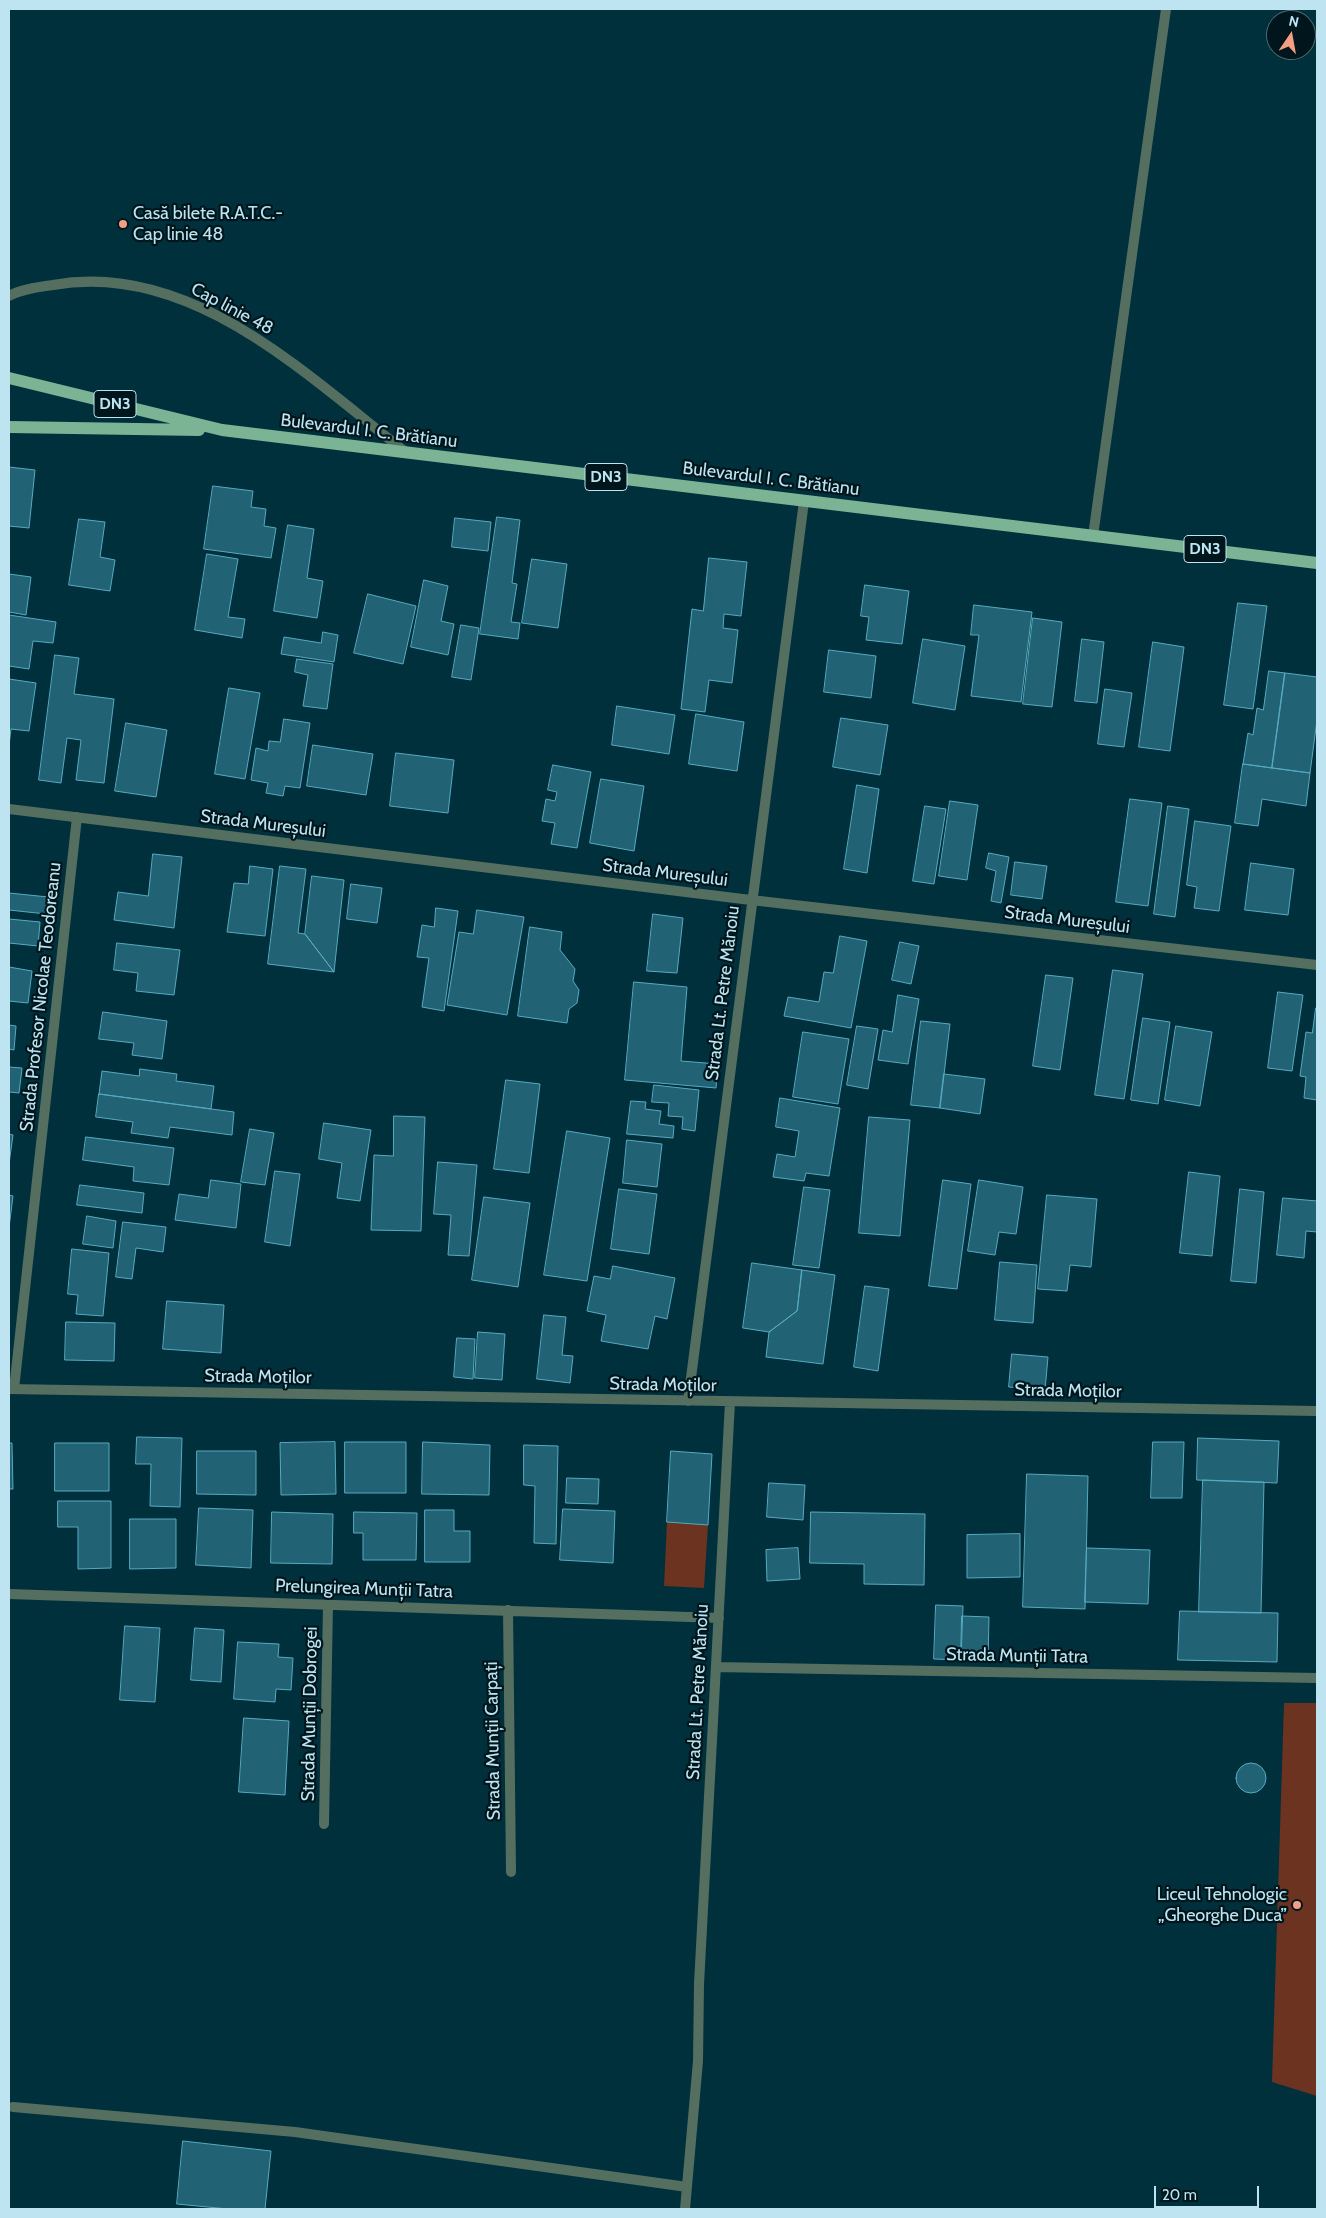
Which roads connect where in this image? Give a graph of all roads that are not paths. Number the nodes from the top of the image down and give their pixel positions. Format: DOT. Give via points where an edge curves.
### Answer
graph roads {
  1 [pos="1166,9"];
  2 [pos="9,296"];
  3 [pos="9,378"];
  4 [pos="9,427"];
  5 [pos="222,430"];
  6 [pos="408,454"];
  7 [pos="804,501"];
  8 [pos="1092,536"];
  9 [pos="1317,563"];
  10 [pos="9,809"];
  11 [pos="77,817"];
  12 [pos="751,900"];
  13 [pos="1317,965"];
  14 [pos="11,1389"];
  15 [pos="688,1401"];
  16 [pos="730,1402"];
  17 [pos="1317,1411"];
  18 [pos="9,1594"];
  19 [pos="328,1604"];
  20 [pos="508,1610"];
  21 [pos="719,1618"];
  22 [pos="716,1667"];
  23 [pos="1317,1678"];
  24 [pos="324,1824"];
  25 [pos="510,1872"];
  26 [pos="13,2107"];
  27 [pos="687,2187"];
  28 [pos="685,2209"];
  1 -- 8 [label="street"];
  2 -- 6 [label="street, Cap linie 48" via="78,280 128,284 182,298 262,340"];
  3 -- 5 [label="main road, Bulevardul I. C. Brătianu / DN3"];
  4 -- 5 [label="main road, Bulevardul I. C. Brătianu / DN3"];
  5 -- 6 [label="main road, Bulevardul I. C. Brătianu / DN3"];
  6 -- 7 [label="main road, Bulevardul I. C. Brătianu / DN3"];
  7 -- 8 [label="main road, Bulevardul I. C. Brătianu / DN3"];
  7 -- 12 [label="street, Strada Lt. Petre Mănoiu"];
  8 -- 9 [label="main road, Bulevardul I. C. Brătianu / DN3"];
  10 -- 11 [label="street, Strada Mureșului"];
  11 -- 12 [label="street, Strada Mureșului"];
  11 -- 14 [label="street, Strada Profesor Nicolae Teodoreanu"];
  12 -- 13 [label="street, Strada Mureșului"];
  12 -- 15 [label="street, Strada Lt. Petre Mănoiu"];
  14 -- 15 [label="street, Strada Moților"];
  15 -- 16 [label="street, Strada Moților"];
  16 -- 17 [label="street, Strada Moților"];
  16 -- 21 [label="street, Strada Lt. Petre Mănoiu"];
  18 -- 19 [label="street, Prelungirea Munții Tatra"];
  19 -- 20 [label="street, Prelungirea Munții Tatra"];
  19 -- 24 [label="street, Strada Munții Dobrogei"];
  20 -- 21 [label="street, Prelungirea Munții Tatra"];
  20 -- 25 [label="street, Strada Munții Carpați"];
  21 -- 22 [label="street, Strada Lt. Petre Mănoiu"];
  22 -- 23 [label="street, Strada Munții Tatra"];
  22 -- 27 [label="street, Strada Lt. Petre Mănoiu" via="698,1984 698,2061"];
  26 -- 27 [label="street" via="295,2132"];
  27 -- 28 [label="street, Strada Lt. Petre Mănoiu"];
}
